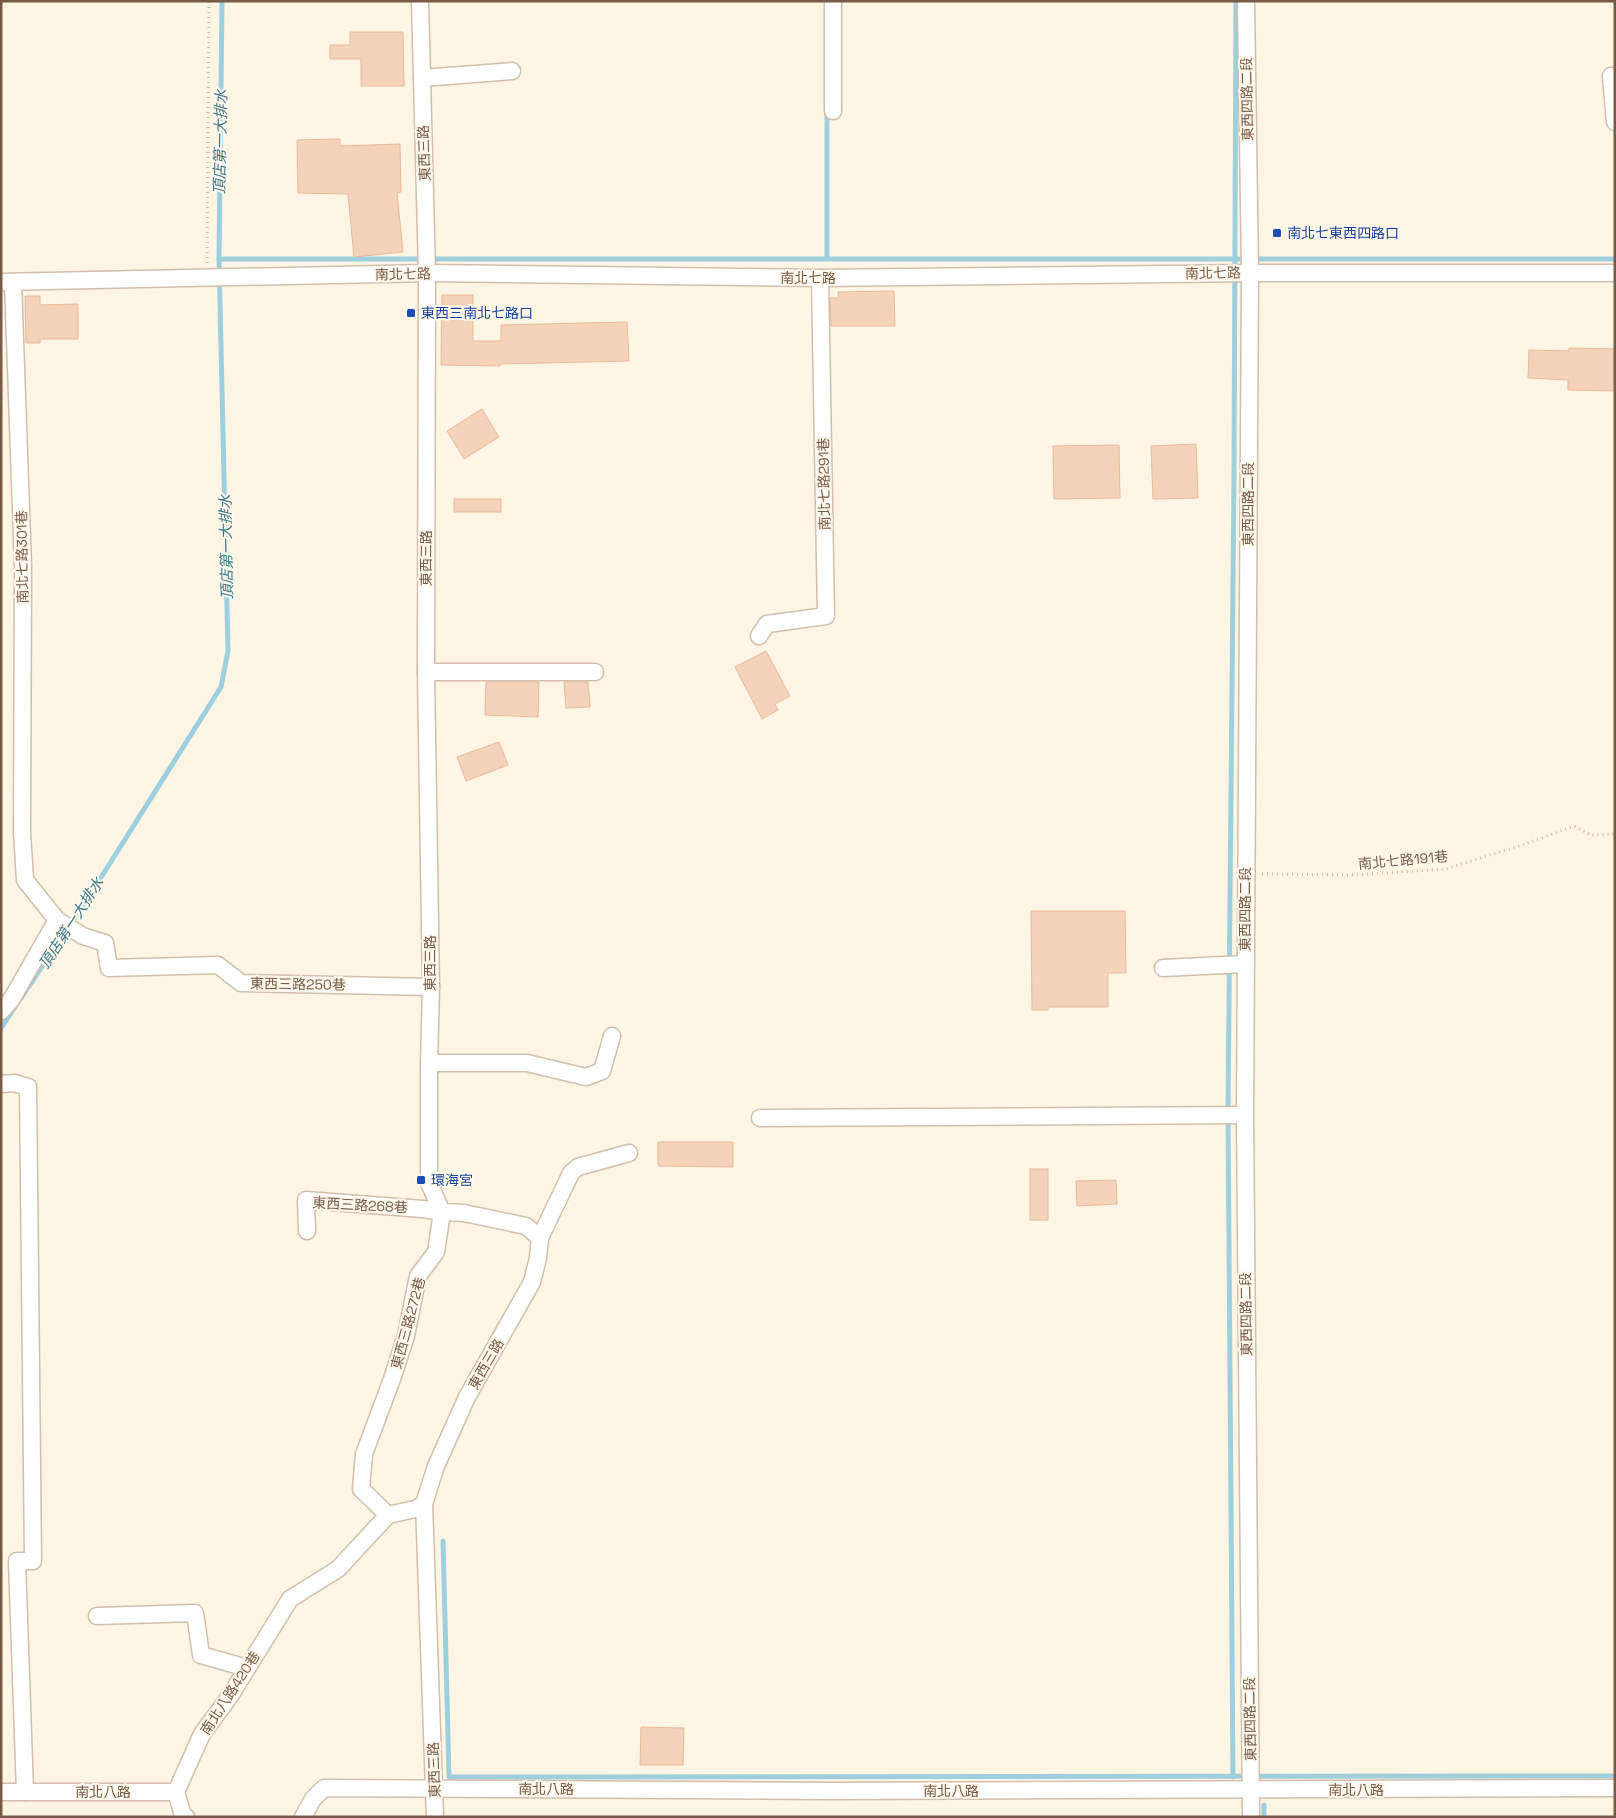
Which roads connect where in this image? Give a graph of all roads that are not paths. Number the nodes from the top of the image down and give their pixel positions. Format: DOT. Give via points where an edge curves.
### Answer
graph roads {
  1 [pos="420,1"];
  2 [pos="833,1"];
  3 [pos="1246,1"];
  4 [pos="512,71"];
  5 [pos="1611,76"];
  6 [pos="422,78"];
  7 [pos="833,111"];
  8 [pos="1615,122"];
  9 [pos="428,273"];
  10 [pos="1250,273"];
  11 [pos="1615,273"];
  12 [pos="820,278"];
  13 [pos="7,282"];
  14 [pos="759,636"];
  15 [pos="426,672"];
  16 [pos="595,672"];
  17 [pos="22,832"];
  18 [pos="57,920"];
  19 [pos="1245,964"];
  20 [pos="1163,968"];
  21 [pos="430,987"];
  22 [pos="1,1011"];
  23 [pos="612,1036"];
  24 [pos="428,1063"];
  25 [pos="1,1084"];
  26 [pos="1245,1115"];
  27 [pos="760,1118"];
  28 [pos="629,1153"];
  29 [pos="442,1212"];
  30 [pos="307,1231"];
  31 [pos="540,1238"];
  32 [pos="424,1504"];
  33 [pos="388,1515"];
  34 [pos="97,1616"];
  35 [pos="247,1668"];
  36 [pos="1615,1788"];
  37 [pos="435,1789"];
  38 [pos="1251,1790"];
  39 [pos="1,1792"];
  40 [pos="25,1792"];
  41 [pos="176,1792"];
  42 [pos="186,1817"];
  43 [pos="303,1817"];
  44 [pos="435,1817"];
  45 [pos="1251,1817"];
  1 -- 6 [label="street, 東西三路"];
  2 -- 7 [label="street"];
  3 -- 10 [label="street, 東西四路二段"];
  4 -- 6 [label="street"];
  5 -- 8 [label="street"];
  6 -- 9 [label="street, 東西三路"];
  9 -- 12 [label="street, 南北七路"];
  9 -- 13 [label="street, 南北七路"];
  9 -- 15 [label="street, 東西三路"];
  10 -- 11 [label="street, 南北七路"];
  10 -- 12 [label="street, 南北七路"];
  10 -- 19 [label="street, 東西四路二段"];
  12 -- 14 [label="street, 南北七路291巷" via="826,616 767,624"];
  13 -- 17 [label="street, 南北七路301巷" via="23,567"];
  15 -- 16 [label="street"];
  15 -- 21 [label="street, 東西三路"];
  17 -- 18 [label="street, 東西三路250巷" via="25,880"];
  18 -- 21 [label="street, 東西三路250巷" via="83,936 105,944 109,968 218,965 241,983"];
  18 -- 22 [label="street" via="11,1000"];
  19 -- 20 [label="street"];
  19 -- 26 [label="street, 東西四路二段"];
  21 -- 24 [label="street, 東西三路"];
  23 -- 24 [label="street" via="602,1071 586,1077 527,1063"];
  24 -- 29 [label="street, 東西三路" via="429,1183"];
  25 -- 40 [label="street" via="28,1087 33,1561 18,1561"];
  26 -- 27 [label="street"];
  26 -- 38 [label="street, 東西四路二段"];
  28 -- 31 [label="street, 東西三路" via="578,1167 571,1173"];
  29 -- 30 [label="street, 東西三路268巷" via="306,1200"];
  29 -- 31 [label="street" via="464,1213 526,1226"];
  29 -- 33 [label="street, 東西三路272巷" via="436,1252 418,1276 406,1336 364,1454 361,1489"];
  31 -- 32 [label="street, 東西三路" via="532,1282 467,1397 436,1466"];
  32 -- 33 [label="street"];
  32 -- 37 [label="street, 東西三路"];
  33 -- 35 [label="street, 南北八路420巷" via="338,1569 290,1598"];
  34 -- 35 [label="street" via="195,1613 201,1655"];
  35 -- 41 [label="street, 南北八路420巷" via="202,1734"];
  36 -- 38 [label="street, 南北八路"];
  37 -- 38 [label="street, 南北八路"];
  37 -- 43 [label="street, 南北八路" via="324,1788"];
  37 -- 44 [label="street, 東西三路"];
  38 -- 45 [label="street, 東西四路二段"];
  39 -- 40 [label="street, 南北八路"];
  40 -- 41 [label="street, 南北八路"];
  41 -- 42 [label="street"];
}
